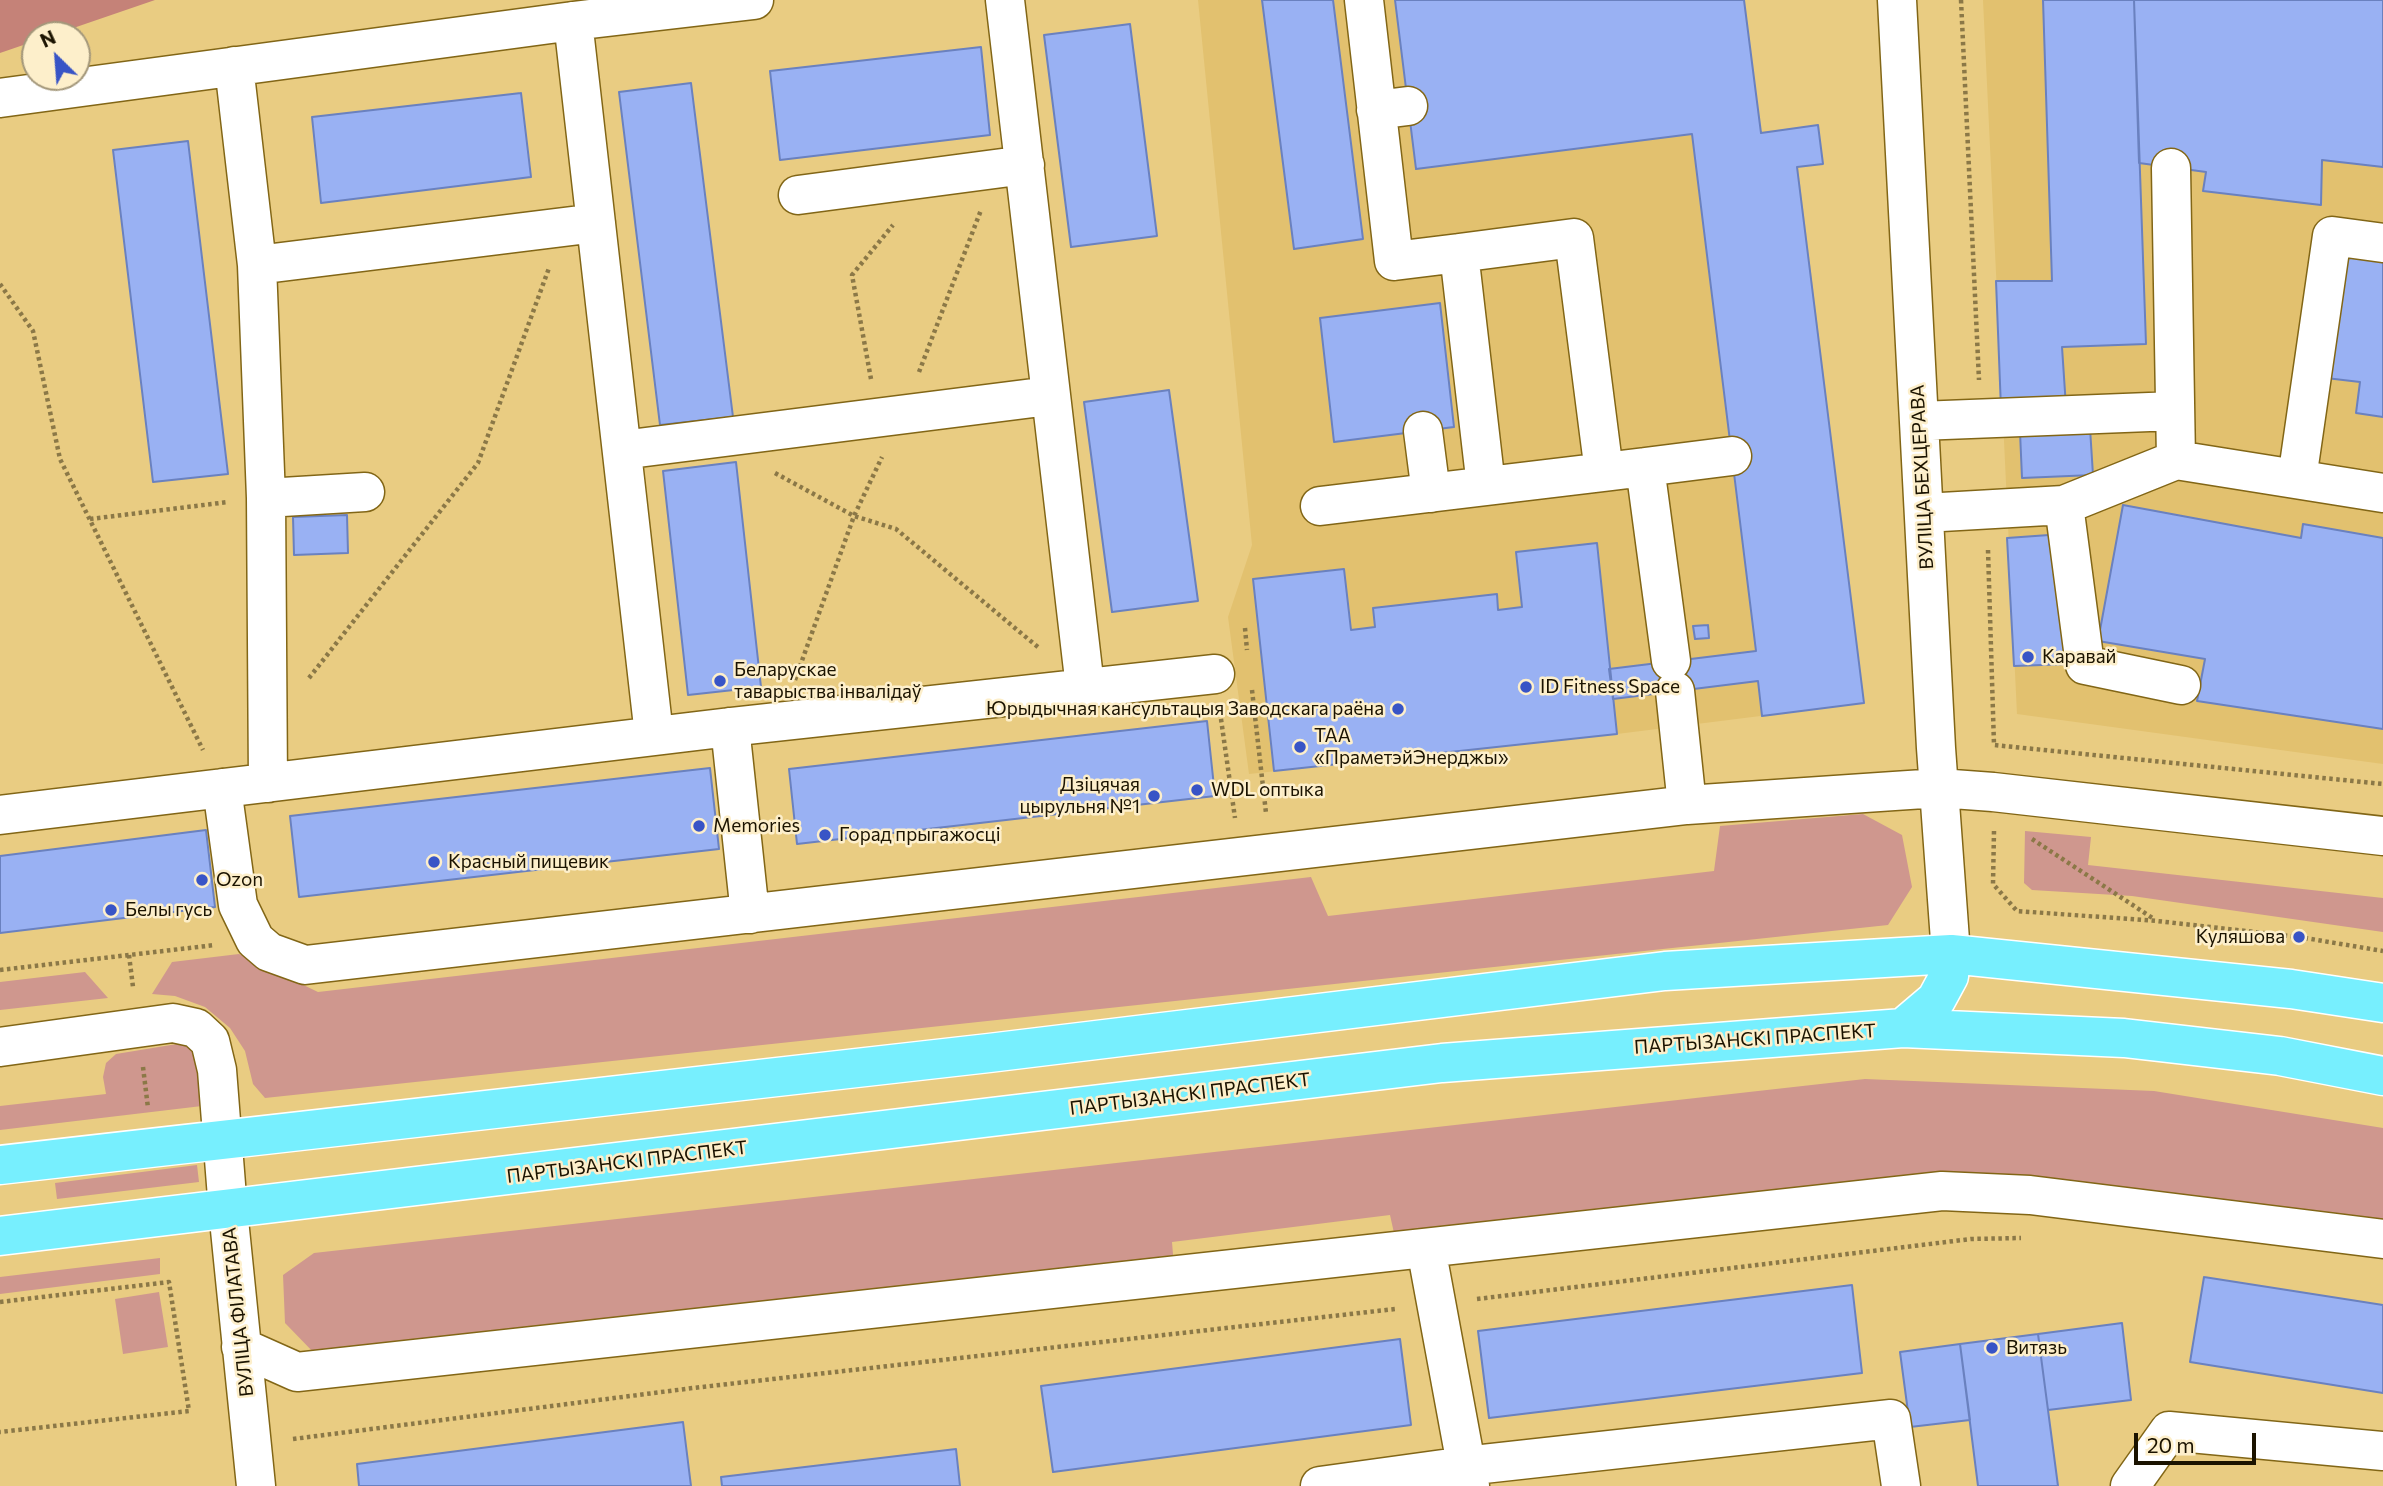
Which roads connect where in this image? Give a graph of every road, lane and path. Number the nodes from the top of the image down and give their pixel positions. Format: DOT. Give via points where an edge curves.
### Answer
graph roads {
  1 [pos="754,0"];
  2 [pos="1005,0"];
  3 [pos="1364,0"];
  4 [pos="1897,0"];
  5 [pos="1961,0"];
  6 [pos="573,21"];
  7 [pos="234,66"];
  8 [pos="0,98"];
  9 [pos="1025,165"];
  10 [pos="2171,168"];
  11 [pos="930,177"];
  12 [pos="798,195"];
  13 [pos="596,223"];
  14 [pos="2383,243"];
  15 [pos="1459,253"];
  16 [pos="257,265"];
  17 [pos="0,284"];
  18 [pos="1049,396"];
  19 [pos="2175,411"];
  20 [pos="879,419"];
  21 [pos="1981,419"];
  22 [pos="1919,421"];
  23 [pos="1423,430"];
  24 [pos="622,450"];
  25 [pos="1732,456"];
  26 [pos="2176,460"];
  27 [pos="1645,467"];
  28 [pos="771,471"];
  29 [pos="1604,472"];
  30 [pos="2297,479"];
  31 [pos="1486,486"];
  32 [pos="365,492"];
  33 [pos="1431,493"];
  34 [pos="2383,493"];
  35 [pos="266,498"];
  36 [pos="2064,505"];
  37 [pos="1320,506"];
  38 [pos="1986,509"];
  39 [pos="1924,513"];
  40 [pos="90,519"];
  41 [pos="1245,628"];
  42 [pos="1248,655"];
  43 [pos="1233,678"];
  44 [pos="2180,685"];
  45 [pos="1085,687"];
  46 [pos="730,727"];
  47 [pos="267,731"];
  48 [pos="654,736"];
  49 [pos="268,783"];
  50 [pos="2383,784"];
  51 [pos="222,788"];
  52 [pos="1939,788"];
  53 [pos="1687,805"];
  54 [pos="0,815"];
  55 [pos="1267,821"];
  56 [pos="1994,825"];
  57 [pos="1236,826"];
  58 [pos="2383,836"];
  59 [pos="2029,837"];
  60 [pos="750,914"];
  61 [pos="2157,921"];
  62 [pos="2383,951"];
  63 [pos="1951,954"];
  64 [pos="129,955"];
  65 [pos="134,998"];
  66 [pos="2383,1003"];
  67 [pos="1903,1028"];
  68 [pos="0,1046"];
  69 [pos="142,1062"];
  70 [pos="2383,1076"];
  71 [pos="148,1108"];
  72 [pos="222,1139"];
  73 [pos="0,1165"];
  74 [pos="228,1210"];
  75 [pos="0,1236"];
  76 [pos="2024,1238"];
  77 [pos="2383,1240"];
  78 [pos="1426,1248"];
  79 [pos="0,1302"];
  80 [pos="1437,1304"];
  81 [pos="241,1347"];
  82 [pos="0,1432"];
  83 [pos="293,1438"];
  84 [pos="2383,1451"];
  85 [pos="1467,1476"];
  86 [pos="256,1486"];
  87 [pos="1320,1486"];
  88 [pos="1901,1486"];
  89 [pos="2130,1486"];
  1 -- 6 [label="street"];
  2 -- 9 [label="street"];
  3 -- 15 [label="street" via="1392,108 1394,261"];
  4 -- 22 [label="street, ВУЛІЦА БЕХЦЕРАВА"];
  5 -- 21 [label="path"];
  6 -- 7 [label="street"];
  6 -- 13 [label="street"];
  7 -- 8 [label="street"];
  7 -- 16 [label="street"];
  9 -- 11 [label="street"];
  9 -- 18 [label="street"];
  10 -- 19 [label="street"];
  11 -- 12 [label="street"];
  11 -- 20 [label="path" via="852,275"];
  13 -- 16 [label="street"];
  13 -- 24 [label="street"];
  13 -- 47 [label="path" via="548,269 478,463"];
  14 -- 30 [label="street" via="2332,236"];
  15 -- 29 [label="street" via="1574,238"];
  15 -- 31 [label="street"];
  16 -- 35 [label="street"];
  17 -- 40 [label="path" via="33,331 60,459"];
  18 -- 20 [label="street"];
  18 -- 45 [label="street"];
  19 -- 21 [label="street"];
  19 -- 26 [label="street"];
  20 -- 24 [label="street"];
  21 -- 22 [label="street"];
  22 -- 39 [label="street, ВУЛІЦА БЕХЦЕРАВА"];
  23 -- 33 [label="street"];
  24 -- 48 [label="street"];
  25 -- 27 [label="street"];
  26 -- 30 [label="street"];
  26 -- 36 [label="street"];
  27 -- 29 [label="street"];
  27 -- 53 [label="street"];
  28 -- 45 [label="path" via="854,516 896,529"];
  29 -- 31 [label="street"];
  30 -- 34 [label="street"];
  31 -- 33 [label="street"];
  32 -- 35 [label="street"];
  33 -- 37 [label="street"];
  35 -- 40 [label="path"];
  35 -- 47 [label="street"];
  36 -- 38 [label="street"];
  36 -- 44 [label="street" via="2085,666"];
  38 -- 39 [label="street"];
  38 -- 50 [label="path" via="1994,745"];
  39 -- 52 [label="street, ВУЛІЦА БЕХЦЕРАВА"];
  40 -- 51 [label="path"];
  41 -- 42 [label="path"];
  43 -- 45 [label="street"];
  43 -- 55 [label="path"];
  43 -- 57 [label="path"];
  45 -- 46 [label="street"];
  46 -- 48 [label="street"];
  46 -- 60 [label="street"];
  47 -- 49 [label="street"];
  48 -- 49 [label="street"];
  49 -- 51 [label="street"];
  51 -- 54 [label="street"];
  51 -- 60 [label="street" via="239,905 255,940 269,952 305,965"];
  52 -- 53 [label="street"];
  52 -- 58 [label="street"];
  52 -- 63 [label="street, ВУЛІЦА БЕХЦЕРАВА"];
  53 -- 60 [label="street"];
  56 -- 61 [label="path" via="1993,884 2017,911"];
  59 -- 61 [label="path"];
  61 -- 62 [label="path"];
  63 -- 66 [label="main road" via="2291,989"];
  63 -- 67 [label="main road" via="1949,976 1936,1000"];
  63 -- 72 [label="main road" via="1665,971"];
  64 -- 65 [label="path"];
  67 -- 70 [label="main road, ПАРТЫЗАНСКІ ПРАСПЕКТ" via="2124,1038 2280,1056"];
  67 -- 74 [label="main road, ПАРТЫЗАНСКІ ПРАСПЕКТ" via="1442,1063"];
  68 -- 72 [label="street, ВУЛІЦА ФІЛАТАВА" via="173,1023 196,1028 211,1041"];
  69 -- 71 [label="path"];
  72 -- 73 [label="main road"];
  72 -- 74 [label="street, ВУЛІЦА ФІЛАТАВА"];
  74 -- 75 [label="main road, ПАРТЫЗАНСКІ ПРАСПЕКТ"];
  74 -- 81 [label="street, ВУЛІЦА ФІЛАТАВА"];
  76 -- 80 [label="path" via="1971,1239"];
  77 -- 78 [label="street" via="2030,1195 1942,1191"];
  78 -- 80 [label="street"];
  78 -- 81 [label="street" via="297,1372"];
  79 -- 82 [label="path" via="169,1282 189,1411"];
  80 -- 83 [label="path"];
  80 -- 85 [label="street"];
  81 -- 86 [label="street, ВУЛІЦА ФІЛАТАВА"];
  84 -- 89 [label="street" via="2169,1431"];
  85 -- 87 [label="street"];
  85 -- 88 [label="street" via="1891,1419"];
}
